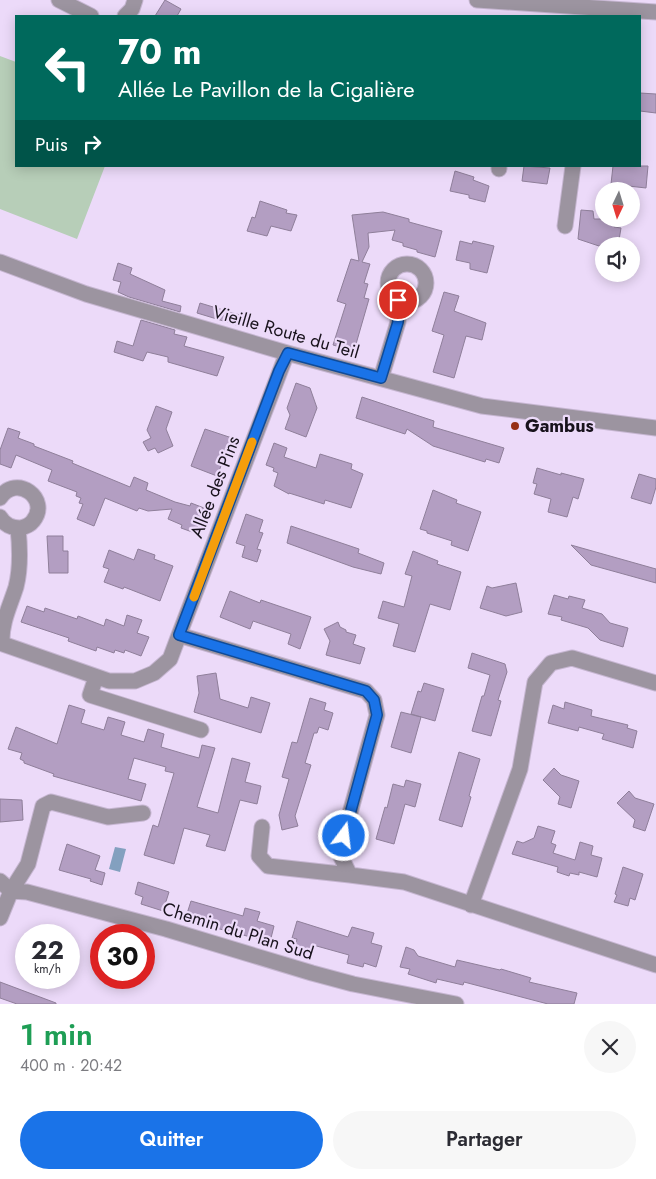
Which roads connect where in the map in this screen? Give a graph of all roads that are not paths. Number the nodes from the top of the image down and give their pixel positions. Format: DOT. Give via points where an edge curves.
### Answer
graph roads {
  1 [pos="59,0"];
  2 [pos="135,0"];
  3 [pos="477,0"];
  4 [pos="593,8"];
  5 [pos="656,12"];
  6 [pos="89,15"];
  7 [pos="126,15"];
  8 [pos="573,167"];
  9 [pos="566,226"];
  10 [pos="0,262"];
  11 [pos="398,300"];
  12 [pos="288,353"];
  13 [pos="381,378"];
  14 [pos="656,428"];
  15 [pos="0,498"];
  16 [pos="0,517"];
  17 [pos="18,528"];
  18 [pos="179,635"];
  19 [pos="1,643"];
  20 [pos="96,677"];
  21 [pos="656,683"];
  22 [pos="201,730"];
  23 [pos="143,814"];
  24 [pos="262,827"];
  25 [pos="350,875"];
  26 [pos="6,886"];
  27 [pos="471,905"];
  28 [pos="0,918"];
  29 [pos="656,964"];
  30 [pos="456,1004"];
  1 -- 6 [label="street"];
  2 -- 7 [label="street"];
  3 -- 4 [label="street"];
  4 -- 5 [label="street"];
  8 -- 9 [label="street"];
  10 -- 12 [label="street, Vieille Route du Teil" via="86,294"];
  11 -- 13 [label="street" via="398,322"];
  12 -- 13 [label="street, Vieille Route du Teil"];
  12 -- 18 [label="street, Allée des Pins"];
  13 -- 14 [label="street, Vieille Route du Teil" via="482,406"];
  15 -- 17 [label="street" via="8,490 21,488 36,499 35,518 25,527"];
  16 -- 17 [label="street" via="6,524"];
  17 -- 19 [label="street" via="20,549 16,584 1,631"];
  18 -- 20 [label="street, Allée des Pins" via="170,659 154,672 136,681 109,681"];
  18 -- 25 [label="street" via="366,691 374,700 377,715 339,853"];
  19 -- 20 [label="street, Allée des Pins"];
  20 -- 22 [label="street" via="90,695"];
  21 -- 27 [label="street" via="572,658 551,663 536,682 520,769"];
  23 -- 26 [label="street" via="108,817 51,802 43,806 28,864"];
  24 -- 25 [label="street" via="259,856 268,866"];
  25 -- 27 [label="street" via="404,882"];
  26 -- 28 [label="street"];
  26 -- 30 [label="street, Chemin du Plan Sud" via="345,981"];
  27 -- 29 [label="street"];
}
